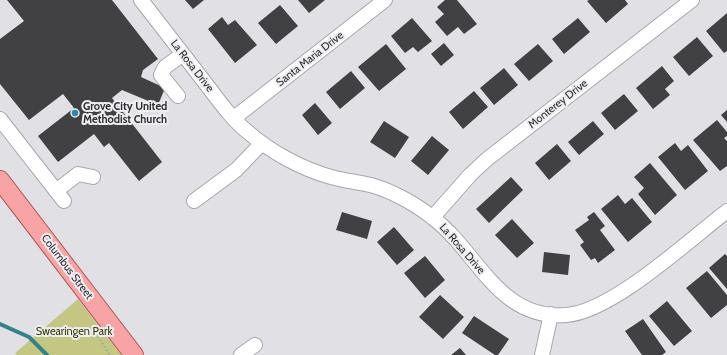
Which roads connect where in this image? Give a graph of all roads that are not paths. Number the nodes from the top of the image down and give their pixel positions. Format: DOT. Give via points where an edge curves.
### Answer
graph roads {
  1 [pos="141,0"];
  2 [pos="385,0"];
  3 [pos="692,0"];
  4 [pos="183,54"];
  5 [pos="178,96"];
  6 [pos="234,118"];
  7 [pos="0,120"];
  8 [pos="262,143"];
  9 [pos="93,177"];
  10 [pos="0,180"];
  11 [pos="194,201"];
  12 [pos="727,211"];
  13 [pos="433,218"];
  14 [pos="551,314"];
  15 [pos="255,345"];
  16 [pos="134,355"];
  17 [pos="241,355"];
  18 [pos="542,355"];
  1 -- 4 [label="street, La Rosa Drive"];
  2 -- 6 [label="street, Santa Maria Drive"];
  3 -- 13 [label="street, Monterey Drive" via="486,160"];
  4 -- 5 [label="street" via="165,67 161,75"];
  4 -- 6 [label="street, La Rosa Drive"];
  6 -- 8 [label="street, La Rosa Drive"];
  7 -- 9 [label="street" via="60,196 78,174"];
  8 -- 11 [label="street" via="236,170"];
  8 -- 13 [label="street, La Rosa Drive" via="280,155 330,177 381,188"];
  10 -- 16 [label="main road, Columbus Street"];
  12 -- 14 [label="street, La Rosa Drive" via="612,298 583,311 567,315"];
  13 -- 14 [label="street, La Rosa Drive" via="498,291 527,308"];
  14 -- 18 [label="street"];
  15 -- 17 [label="street"];
}
